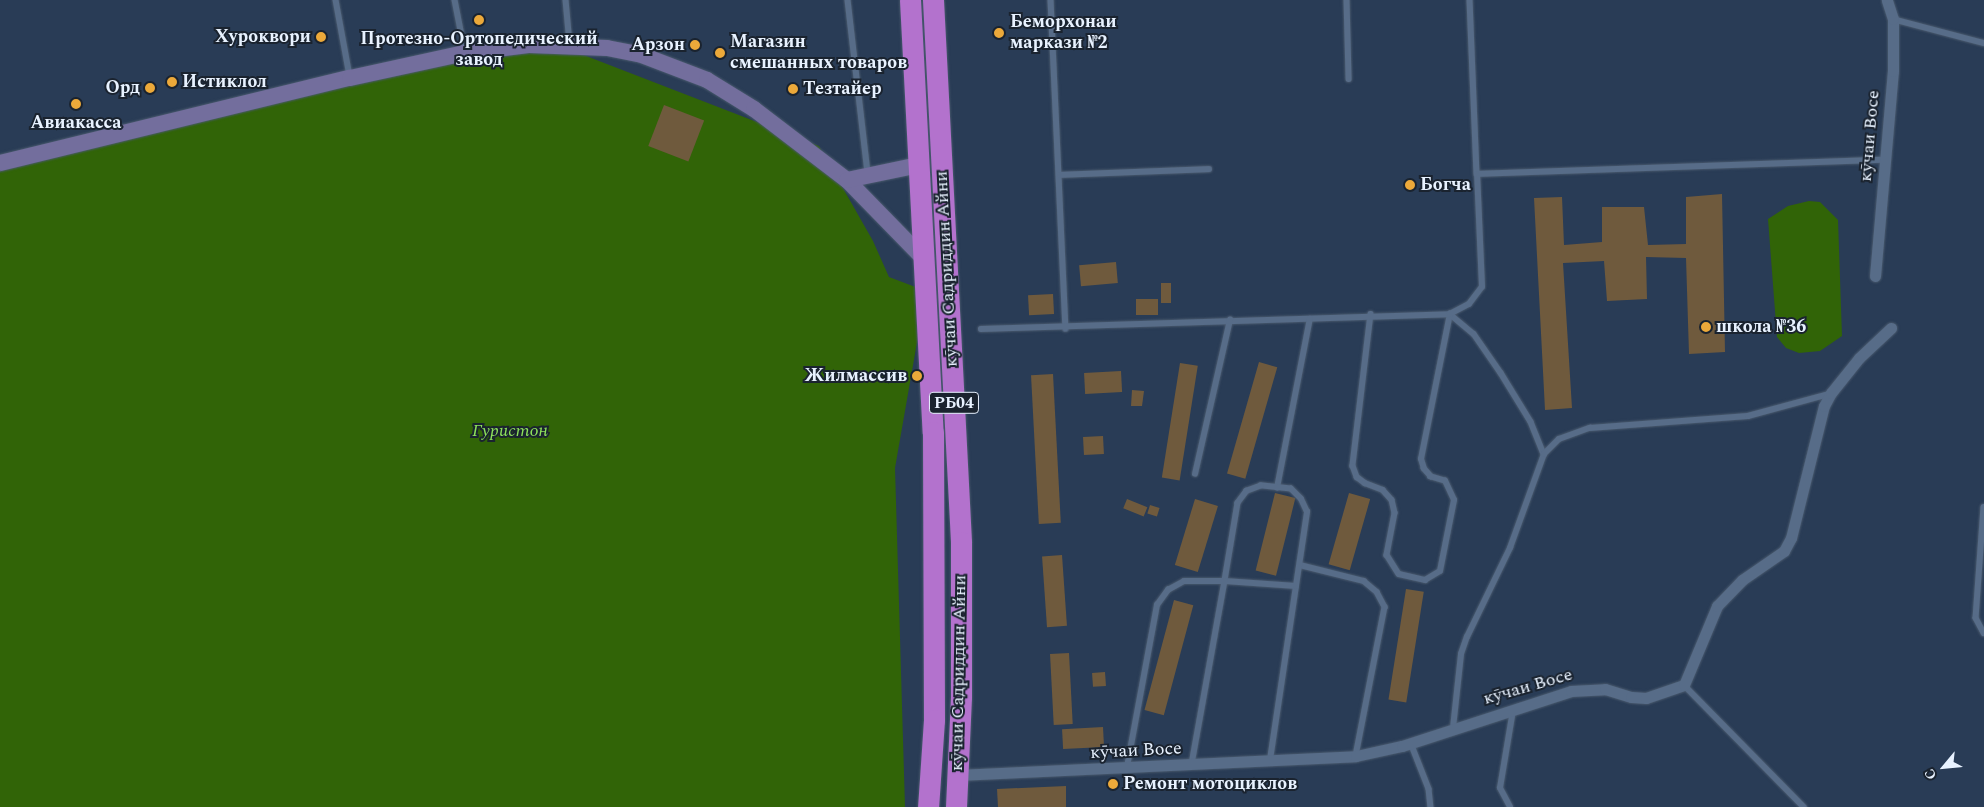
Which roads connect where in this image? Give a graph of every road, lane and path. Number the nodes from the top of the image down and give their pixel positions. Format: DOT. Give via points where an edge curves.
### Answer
graph roads {
  1 [pos="336,0"];
  2 [pos="455,0"];
  3 [pos="566,0"];
  4 [pos="848,0"];
  5 [pos="910,0"];
  6 [pos="933,0"];
  7 [pos="1051,0"];
  8 [pos="1347,0"];
  9 [pos="1470,0"];
  10 [pos="1887,0"];
  11 [pos="1892,19"];
  12 [pos="1984,43"];
  13 [pos="570,44"];
  14 [pos="465,53"];
  15 [pos="350,78"];
  16 [pos="1349,79"];
  17 [pos="1886,160"];
  18 [pos="0,164"];
  19 [pos="919,165"];
  20 [pos="1209,169"];
  21 [pos="1477,174"];
  22 [pos="1060,175"];
  23 [pos="868,176"];
  24 [pos="847,180"];
  25 [pos="924,259"];
  26 [pos="1875,276"];
  27 [pos="1371,314"];
  28 [pos="1450,314"];
  29 [pos="1310,319"];
  30 [pos="1230,320"];
  31 [pos="1892,328"];
  32 [pos="981,329"];
  33 [pos="1066,329"];
  34 [pos="1831,393"];
  35 [pos="1544,454"];
  36 [pos="1195,474"];
  37 [pos="1277,488"];
  38 [pos="1984,507"];
  39 [pos="1300,566"];
  40 [pos="1225,581"];
  41 [pos="1296,586"];
  42 [pos="1984,633"];
  43 [pos="1684,685"];
  44 [pos="1513,708"];
  45 [pos="1453,728"];
  46 [pos="1411,742"];
  47 [pos="1356,756"];
  48 [pos="1270,762"];
  49 [pos="1192,766"];
  50 [pos="1127,769"];
  51 [pos="958,775"];
  52 [pos="928,807"];
  53 [pos="956,807"];
  54 [pos="1431,807"];
  55 [pos="1510,807"];
  56 [pos="1804,807"];
  1 -- 15 [label="lane"];
  2 -- 14 [label="lane"];
  3 -- 13 [label="lane"];
  4 -- 23 [label="lane"];
  5 -- 19 [label="highway, кӯчаи Садриддин Айни / РБ04"];
  6 -- 51 [label="highway, кӯчаи Садриддин Айни / РБ04" via="961,542 962,696"];
  7 -- 22 [label="lane"];
  8 -- 16 [label="lane"];
  9 -- 21 [label="lane"];
  10 -- 11 [label="street, кӯчаи Восе"];
  11 -- 12 [label="lane"];
  11 -- 17 [label="street, кӯчаи Восе" via="1893,71"];
  13 -- 14 [label="street" via="529,44"];
  13 -- 24 [label="street" via="639,54 707,80 791,135"];
  14 -- 15 [label="street"];
  15 -- 18 [label="street"];
  17 -- 21 [label="lane"];
  17 -- 26 [label="street, кӯчаи Восе"];
  19 -- 23 [label="street"];
  19 -- 25 [label="highway, кӯчаи Садриддин Айни / РБ04"];
  20 -- 22 [label="lane"];
  21 -- 28 [label="lane" via="1482,287 1469,304"];
  22 -- 33 [label="lane"];
  23 -- 24 [label="street"];
  24 -- 25 [label="street"];
  25 -- 52 [label="highway, кӯчаи Садриддин Айни / РБ04" via="933,451 934,720"];
  27 -- 28 [label="lane"];
  27 -- 28 [label="lane" via="1353,466 1357,477 1365,484 1382,490 1392,500 1395,513 1388,555 1392,566 1399,574 1425,580 1440,571 1454,500 1445,481 1431,477 1424,470 1421,459"];
  27 -- 29 [label="lane"];
  28 -- 35 [label="lane" via="1474,334 1501,373 1531,422"];
  29 -- 30 [label="lane"];
  29 -- 37 [label="lane"];
  30 -- 33 [label="lane"];
  30 -- 36 [label="lane"];
  31 -- 34 [label="street" via="1859,358"];
  32 -- 33 [label="lane"];
  34 -- 35 [label="lane" via="1748,416 1571,432"];
  34 -- 43 [label="street" via="1824,406 1791,538 1784,552 1742,580 1717,606"];
  35 -- 45 [label="lane" via="1510,548 1461,654"];
  37 -- 39 [label="lane" via="1291,489 1301,499 1306,512"];
  37 -- 40 [label="lane" via="1254,488 1238,502"];
  38 -- 42 [label="lane" via="1976,618"];
  39 -- 41 [label="lane"];
  39 -- 47 [label="lane" via="1364,581 1378,592 1385,607"];
  40 -- 41 [label="lane"];
  40 -- 49 [label="lane"];
  40 -- 50 [label="lane" via="1184,581 1168,590 1157,605"];
  41 -- 48 [label="lane"];
  43 -- 44 [label="street, кӯчаи Восе" via="1646,698 1590,688"];
  43 -- 56 [label="lane"];
  44 -- 45 [label="street, кӯчаи Восе"];
  44 -- 55 [label="lane" via="1500,788"];
  45 -- 46 [label="street, кӯчаи Восе"];
  46 -- 47 [label="street, кӯчаи Восе"];
  46 -- 54 [label="lane" via="1429,789"];
  47 -- 48 [label="street, кӯчаи Восе"];
  48 -- 49 [label="street, кӯчаи Восе"];
  49 -- 50 [label="street, кӯчаи Восе"];
  50 -- 51 [label="street, кӯчаи Восе"];
  51 -- 53 [label="highway, кӯчаи Садриддин Айни / РБ04"];
}
